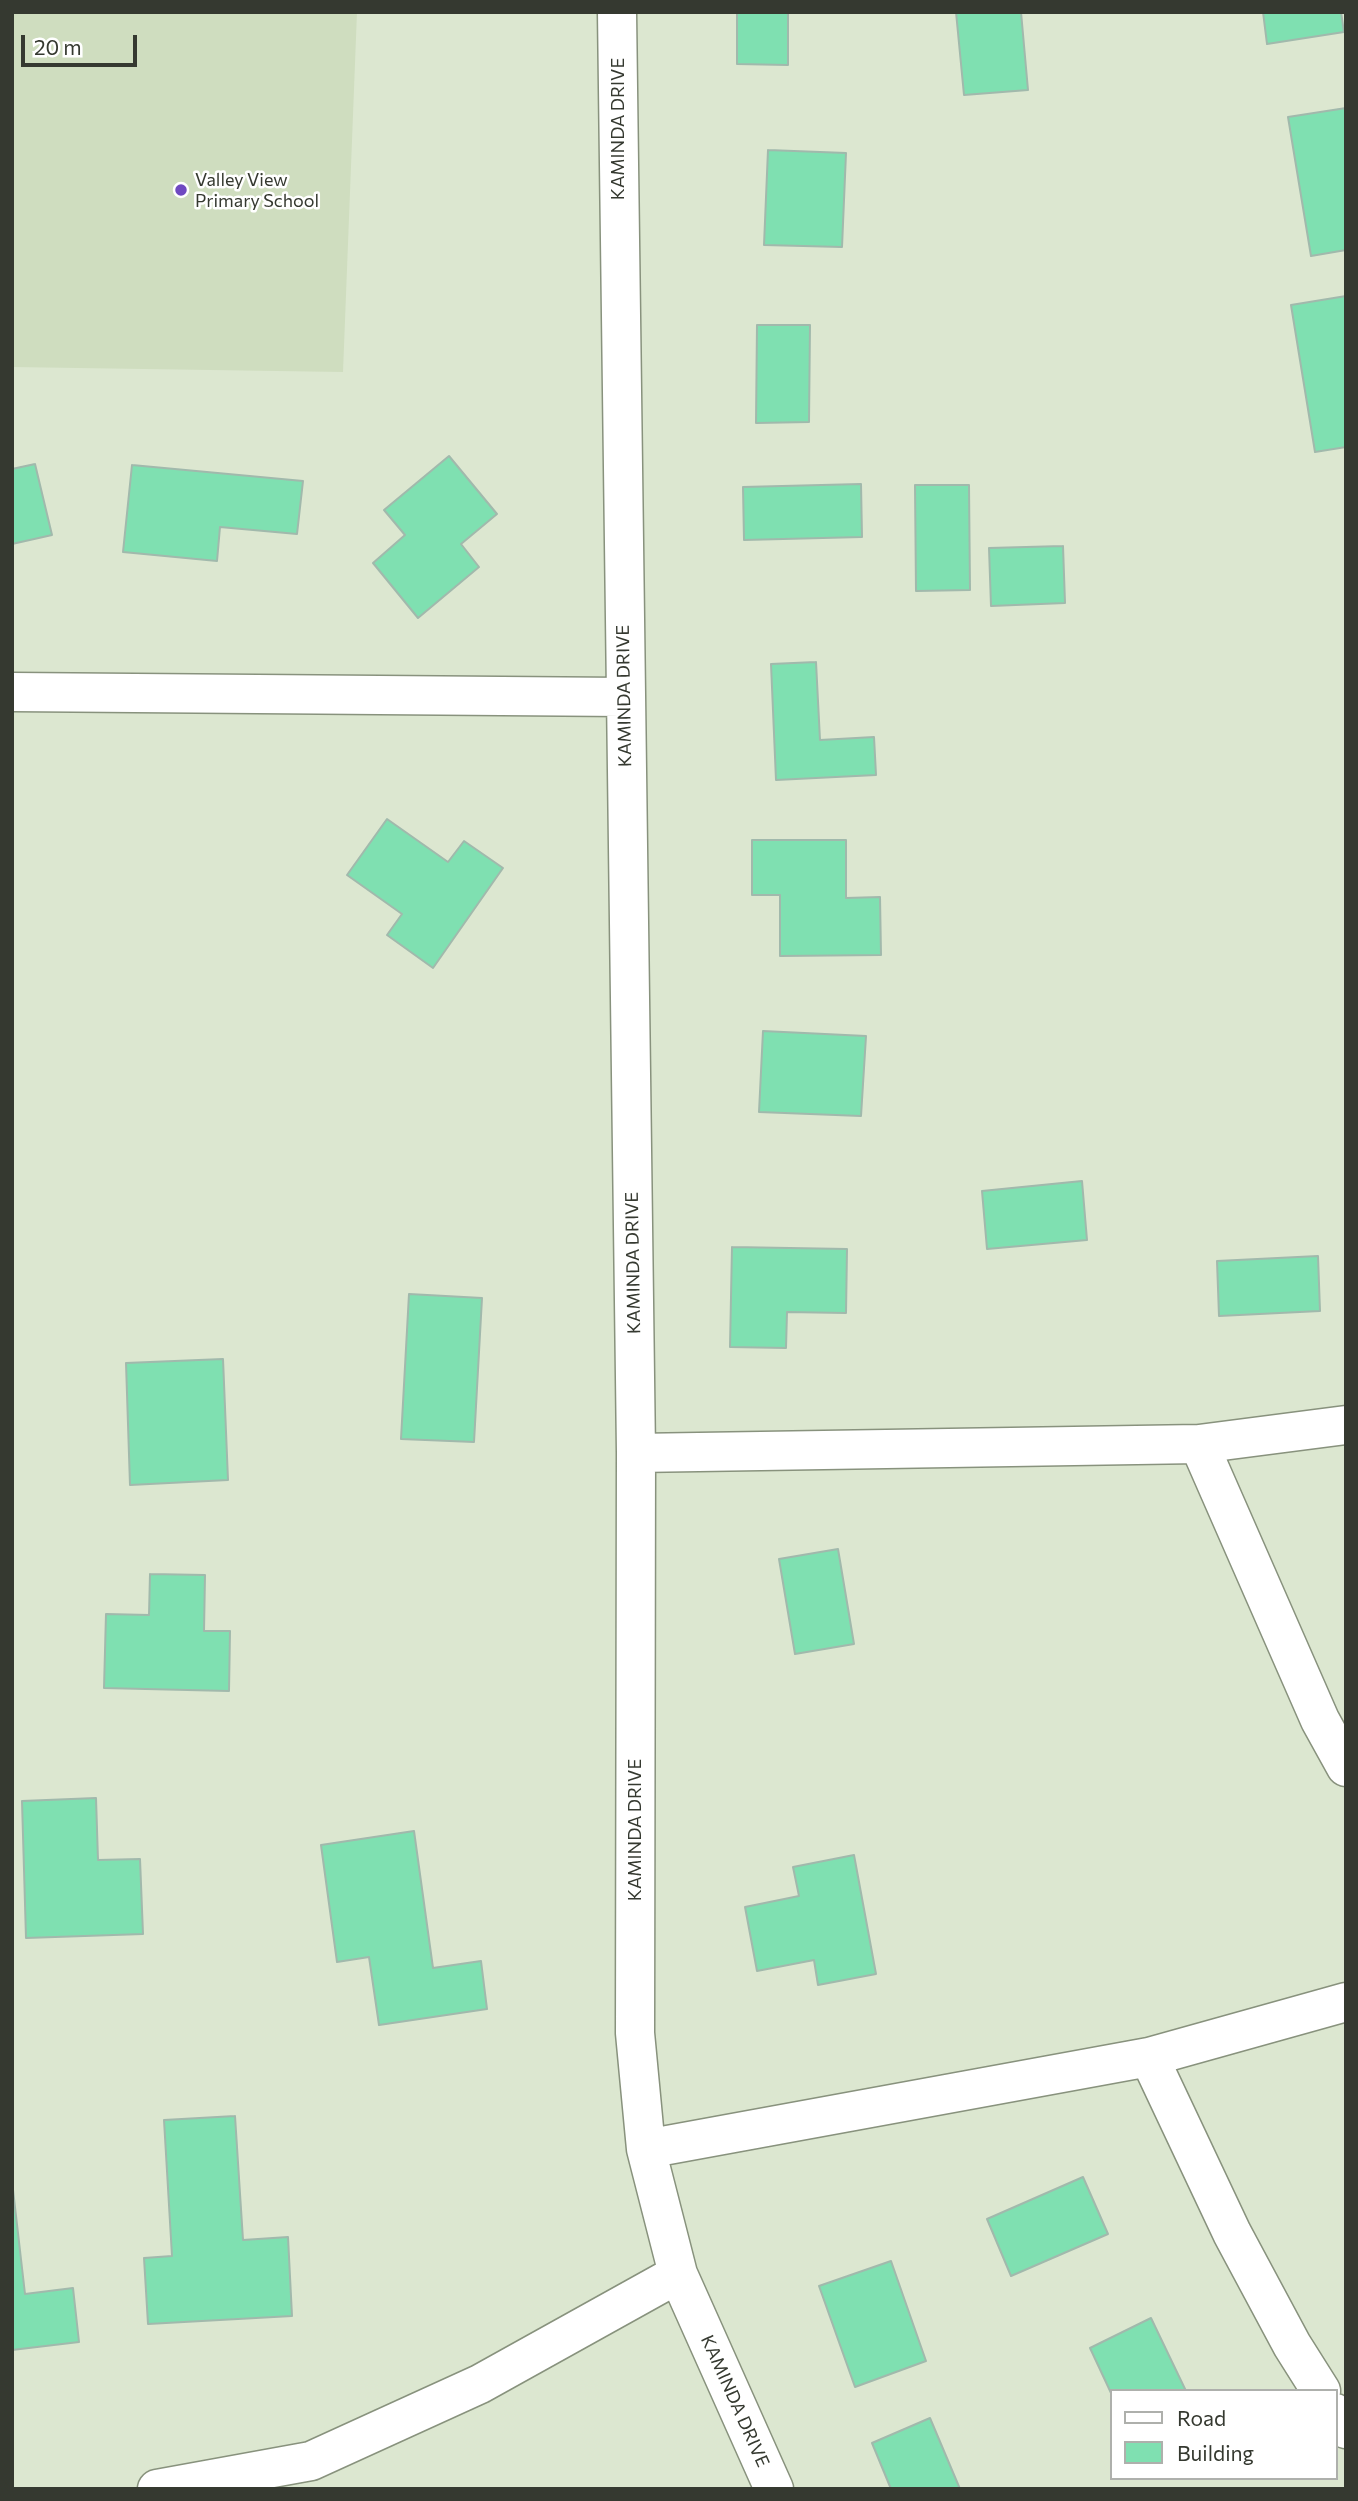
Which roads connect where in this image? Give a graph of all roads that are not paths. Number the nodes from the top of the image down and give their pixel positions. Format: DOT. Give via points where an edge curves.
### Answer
graph roads {
  1 [pos="617,12"];
  2 [pos="12,692"];
  3 [pos="624,697"];
  4 [pos="1346,1425"];
  5 [pos="1199,1444"];
  6 [pos="636,1453"];
  7 [pos="1346,1767"];
  8 [pos="1346,2002"];
  9 [pos="1149,2057"];
  10 [pos="646,2149"];
  11 [pos="678,2274"];
  12 [pos="1320,2389"];
  13 [pos="157,2489"];
  14 [pos="774,2489"];
  1 -- 3 [label="street, KAMINDA DRIVE"];
  2 -- 3 [label="street"];
  3 -- 6 [label="street, KAMINDA DRIVE"];
  4 -- 5 [label="street"];
  5 -- 6 [label="street"];
  5 -- 7 [label="street" via="1320,1720"];
  6 -- 10 [label="street, KAMINDA DRIVE" via="635,2033"];
  8 -- 9 [label="street"];
  9 -- 10 [label="street"];
  9 -- 12 [label="street" via="1232,2233"];
  10 -- 11 [label="street, KAMINDA DRIVE"];
  11 -- 13 [label="street" via="480,2384 311,2460"];
  11 -- 14 [label="street, KAMINDA DRIVE"];
}
